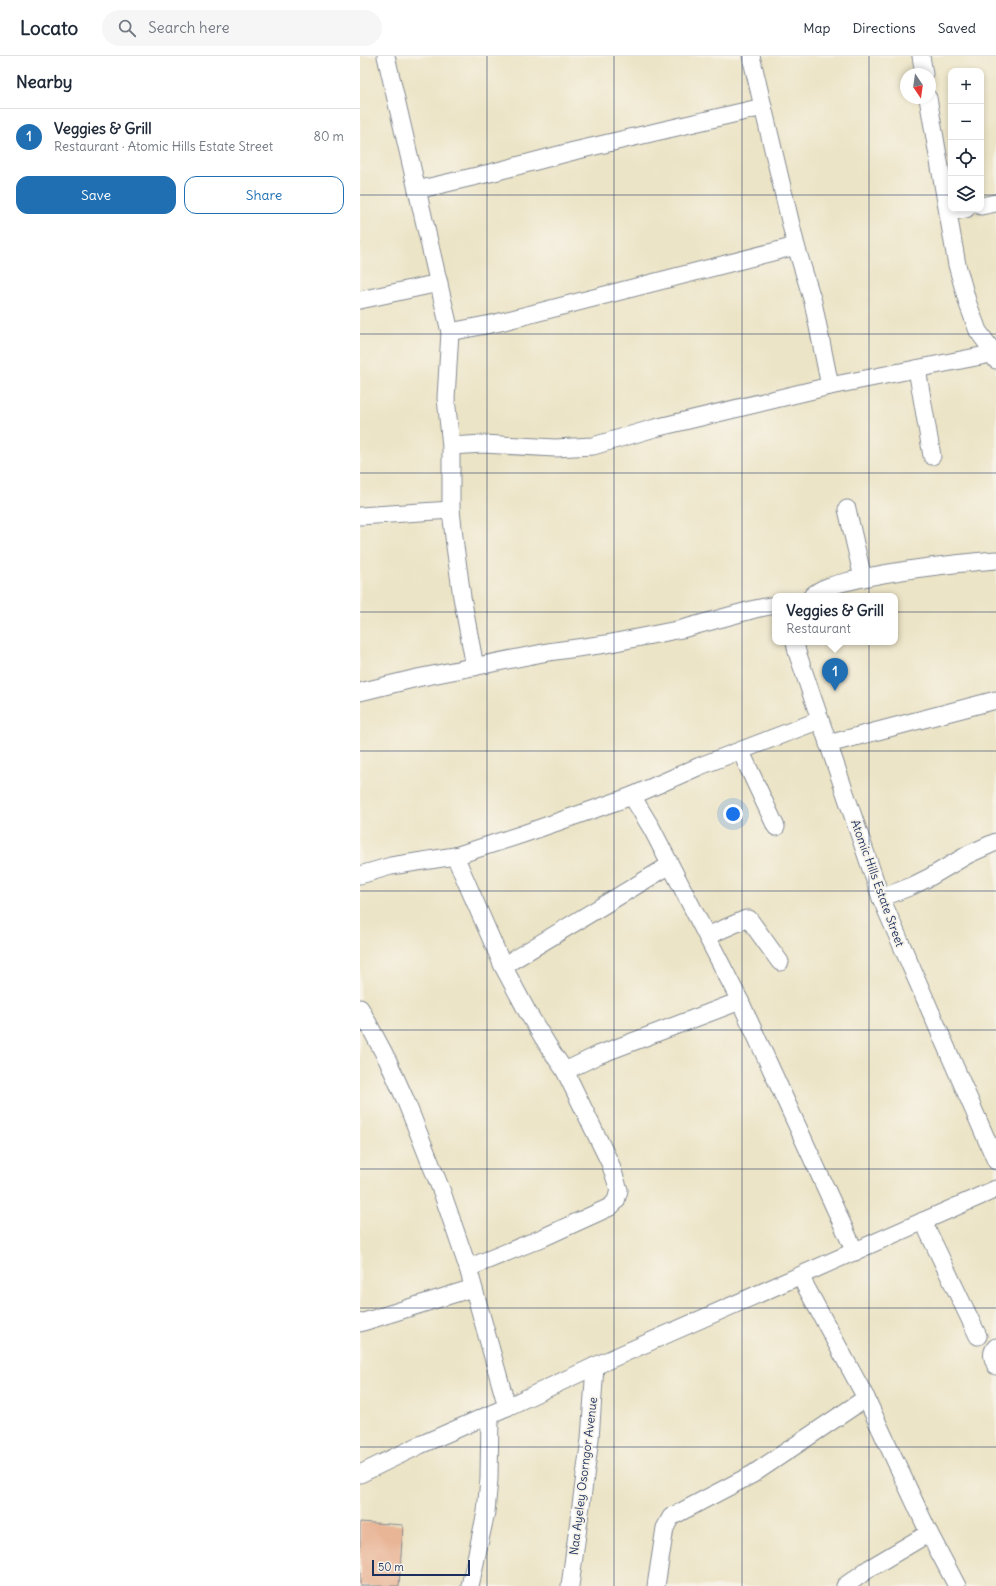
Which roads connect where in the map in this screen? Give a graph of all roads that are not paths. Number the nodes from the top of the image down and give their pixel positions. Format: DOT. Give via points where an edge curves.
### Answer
graph roads {
  1 [pos="386,56"];
  2 [pos="751,56"];
  3 [pos="921,56"];
  4 [pos="923,68"];
  5 [pos="929,104"];
  6 [pos="763,107"];
  7 [pos="417,190"];
  8 [pos="996,204"];
  9 [pos="984,206"];
  10 [pos="948,212"];
  11 [pos="796,246"];
  12 [pos="439,283"];
  13 [pos="360,300"];
  14 [pos="450,332"];
  15 [pos="995,355"];
  16 [pos="917,369"];
  17 [pos="830,386"];
  18 [pos="451,446"];
  19 [pos="932,456"];
  20 [pos="847,509"];
  21 [pos="451,510"];
  22 [pos="360,516"];
  23 [pos="996,560"];
  24 [pos="863,578"];
  25 [pos="816,593"];
  26 [pos="772,606"];
  27 [pos="796,645"];
  28 [pos="476,667"];
  29 [pos="360,692"];
  30 [pos="996,700"];
  31 [pos="820,720"];
  32 [pos="828,744"];
  33 [pos="741,752"];
  34 [pos="632,796"];
  35 [pos="776,827"];
  36 [pos="996,842"];
  37 [pos="456,856"];
  38 [pos="670,865"];
  39 [pos="360,875"];
  40 [pos="881,898"];
  41 [pos="707,936"];
  42 [pos="780,962"];
  43 [pos="503,966"];
  44 [pos="740,1001"];
  45 [pos="360,1008"];
  46 [pos="565,1070"];
  47 [pos="996,1161"];
  48 [pos="996,1189"];
  49 [pos="923,1221"];
  50 [pos="855,1252"];
  51 [pos="468,1268"];
  52 [pos="800,1276"];
  53 [pos="473,1288"];
  54 [pos="360,1323"];
  55 [pos="978,1336"];
  56 [pos="996,1347"];
  57 [pos="595,1366"];
  58 [pos="996,1366"];
  59 [pos="866,1398"];
  60 [pos="506,1407"];
  61 [pos="490,1414"];
  62 [pos="360,1474"];
  63 [pos="929,1533"];
  64 [pos="470,1586"];
  65 [pos="570,1586"];
  66 [pos="656,1586"];
  67 [pos="845,1586"];
  68 [pos="957,1586"];
  1 -- 7 [label="street"];
  2 -- 6 [label="street"];
  3 -- 4 [label="street"];
  5 -- 10 [label="street"];
  6 -- 7 [label="street"];
  6 -- 11 [label="street"];
  7 -- 12 [label="street"];
  8 -- 9 [label="street"];
  10 -- 15 [label="street" via="968,304 978,331"];
  11 -- 14 [label="street" via="496,323"];
  11 -- 17 [label="street" via="813,302"];
  12 -- 13 [label="street"];
  12 -- 14 [label="street"];
  14 -- 18 [label="street" via="446,398"];
  15 -- 16 [label="street"];
  16 -- 17 [label="street"];
  16 -- 19 [label="street"];
  17 -- 18 [label="street" via="655,428 593,446"];
  18 -- 21 [label="street"];
  20 -- 24 [label="street"];
  21 -- 22 [label="street"];
  21 -- 28 [label="street" via="462,597"];
  23 -- 24 [label="street" via="931,566"];
  24 -- 25 [label="street"];
  26 -- 28 [label="street" via="682,629"];
  27 -- 31 [label="street, Atomic Hills Estate Street"];
  28 -- 29 [label="street"];
  30 -- 32 [label="street"];
  31 -- 32 [label="street, Atomic Hills Estate Street"];
  31 -- 33 [label="street"];
  32 -- 40 [label="street, Atomic Hills Estate Street"];
  33 -- 34 [label="street" via="700,766"];
  33 -- 35 [label="street"];
  34 -- 37 [label="street"];
  34 -- 38 [label="street"];
  36 -- 40 [label="street" via="912,886"];
  37 -- 39 [label="street" via="392,866"];
  37 -- 43 [label="street"];
  38 -- 41 [label="street"];
  38 -- 43 [label="street"];
  40 -- 47 [label="street, Atomic Hills Estate Street"];
  41 -- 42 [label="street" via="749,919"];
  41 -- 44 [label="street"];
  43 -- 46 [label="street" via="528,1013"];
  44 -- 46 [label="street"];
  44 -- 50 [label="street"];
  45 -- 51 [label="street" via="405,1099 442,1192"];
  46 -- 51 [label="street" via="610,1163 620,1190 616,1201 600,1212"];
  48 -- 49 [label="street"];
  49 -- 50 [label="street"];
  49 -- 55 [label="street"];
  50 -- 52 [label="street"];
  51 -- 53 [label="street"];
  52 -- 57 [label="street"];
  52 -- 59 [label="street"];
  53 -- 54 [label="street"];
  53 -- 60 [label="street"];
  56 -- 58 [label="street" via="992,1355"];
  57 -- 60 [label="street"];
  57 -- 65 [label="street, Naa Ayeley Osorngor Avenue" via="590,1439"];
  59 -- 63 [label="street"];
  59 -- 66 [label="street" via="753,1474 671,1517 665,1528"];
  60 -- 61 [label="street"];
  61 -- 62 [label="street"];
  61 -- 64 [label="street" via="486,1512"];
  63 -- 67 [label="street"];
  63 -- 68 [label="street"];
}
